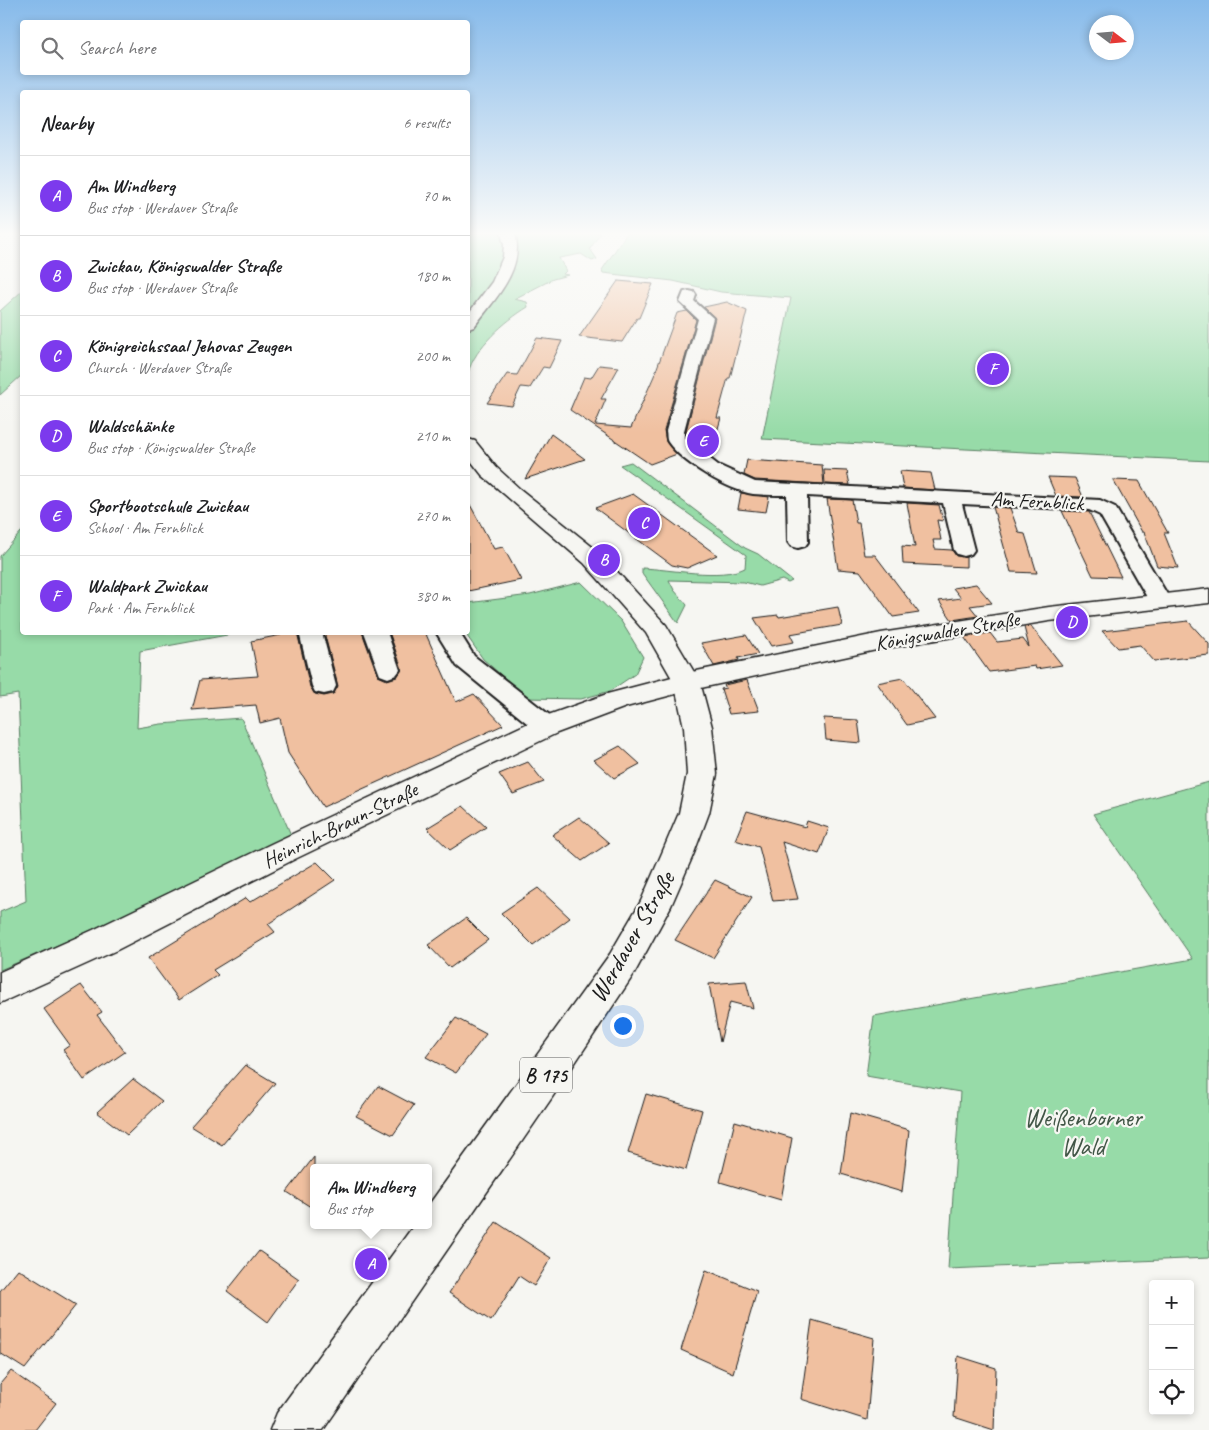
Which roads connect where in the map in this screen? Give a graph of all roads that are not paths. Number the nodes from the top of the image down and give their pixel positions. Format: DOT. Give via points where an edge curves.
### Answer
graph roads {
  1 [pos="486,300"];
  2 [pos="688,300"];
  3 [pos="470,321"];
  4 [pos="470,447"];
  5 [pos="797,491"];
  6 [pos="951,497"];
  7 [pos="798,542"];
  8 [pos="964,550"];
  9 [pos="1209,596"];
  10 [pos="1160,601"];
  11 [pos="311,635"];
  12 [pos="376,635"];
  13 [pos="449,635"];
  14 [pos="388,670"];
  15 [pos="687,682"];
  16 [pos="324,686"];
  17 [pos="547,726"];
  18 [pos="0,988"];
  19 [pos="294,1430"];
  1 -- 3 [label="main road"];
  2 -- 5 [label="street, Am Fernblick" via="706,318 676,440 705,464 738,483 753,488"];
  4 -- 15 [label="main road, Werdauer Straße / B 175" via="489,471 607,574 657,630"];
  5 -- 6 [label="street, Am Fernblick"];
  5 -- 7 [label="street"];
  6 -- 8 [label="street"];
  6 -- 10 [label="street, Am Fernblick" via="1093,504 1108,511"];
  9 -- 10 [label="main road, Königswalder Straße"];
  10 -- 15 [label="main road, Königswalder Straße" via="1049,614 890,640"];
  11 -- 16 [label="street"];
  12 -- 14 [label="street"];
  13 -- 17 [label="street" via="465,660"];
  15 -- 17 [label="main road, Heinrich-Braun-Straße" via="617,700"];
  15 -- 19 [label="main road, Werdauer Straße / B 175" via="698,727 702,774 694,813 655,906 622,964 544,1078"];
  17 -- 18 [label="main road, Heinrich-Braun-Straße"];
}
